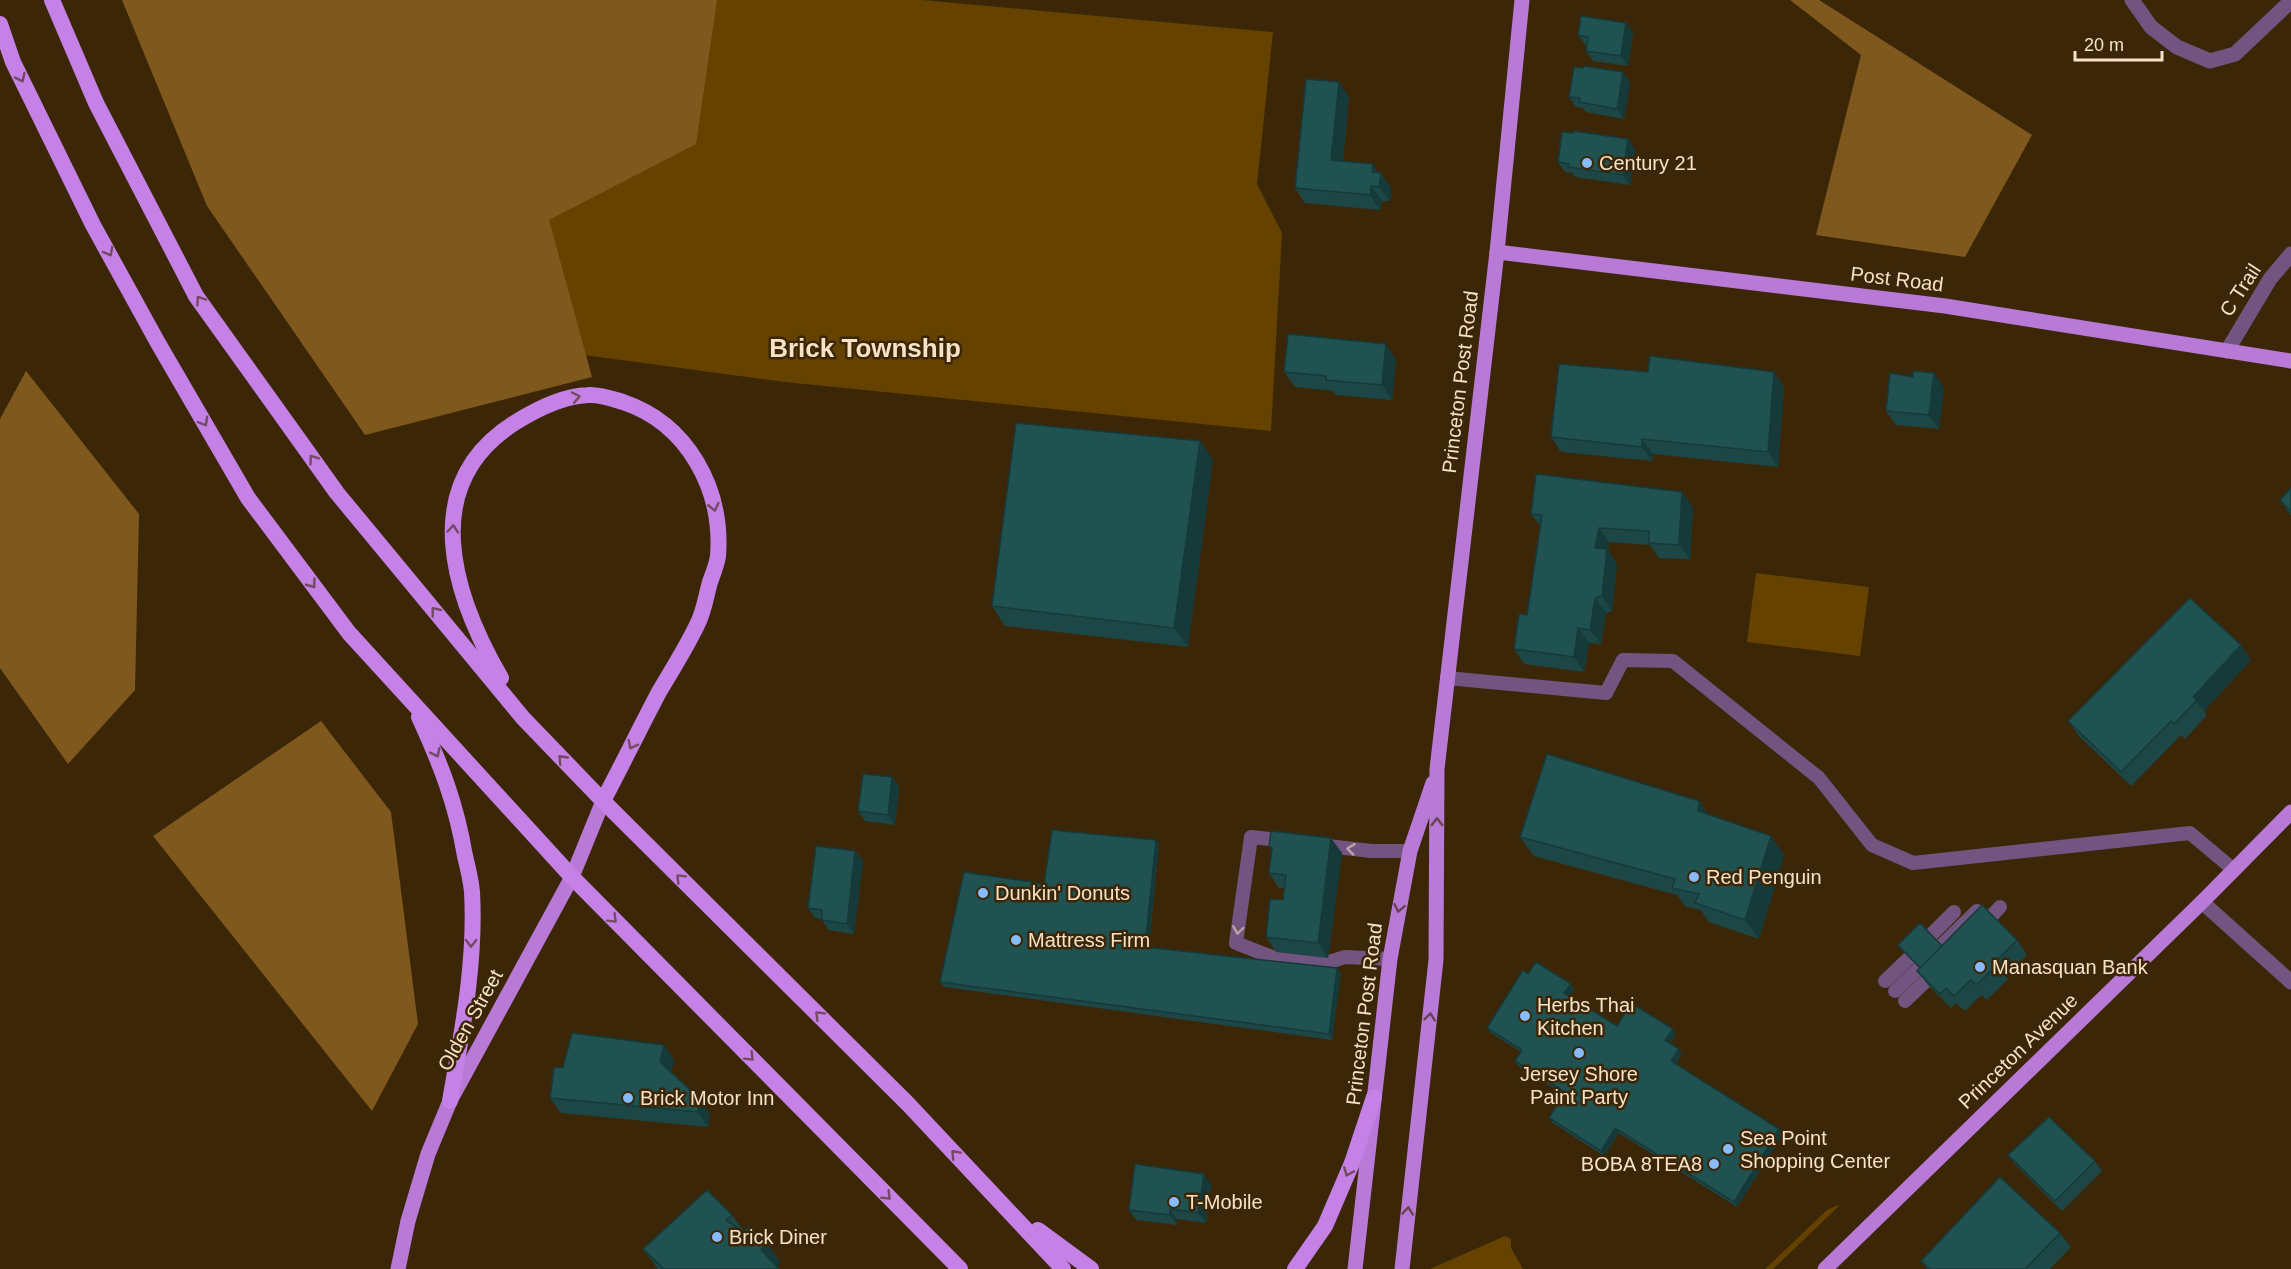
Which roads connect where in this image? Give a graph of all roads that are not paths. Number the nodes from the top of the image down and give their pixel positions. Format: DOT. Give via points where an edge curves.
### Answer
graph roads {
  1 [pos="52,0"];
  2 [pos="1522,0"];
  3 [pos="2132,0"];
  4 [pos="2291,1"];
  5 [pos="0,24"];
  6 [pos="1497,252"];
  7 [pos="2291,254"];
  8 [pos="2227,351"];
  9 [pos="2291,361"];
  10 [pos="1447,678"];
  11 [pos="411,700"];
  12 [pos="523,718"];
  13 [pos="1437,769"];
  14 [pos="603,801"];
  15 [pos="2291,812"];
  16 [pos="1410,851"];
  17 [pos="2234,870"];
  18 [pos="572,877"];
  19 [pos="2202,902"];
  20 [pos="2000,907"];
  21 [pos="1978,910"];
  22 [pos="1954,912"];
  23 [pos="1968,940"];
  24 [pos="1389,959"];
  25 [pos="2291,982"];
  26 [pos="1895,991"];
  27 [pos="1374,1096"];
  28 [pos="450,1101"];
  29 [pos="996,1197"];
  30 [pos="955,1267"];
  31 [pos="398,1269"];
  32 [pos="1063,1269"];
  33 [pos="1091,1269"];
  34 [pos="1295,1269"];
  35 [pos="1355,1269"];
  36 [pos="1402,1269"];
  37 [pos="1825,1269"];
  12 -- 1 [label="highway, one-way" via="337,493 196,296 96,103"];
  2 -- 6 [label="main road, Princeton Post Road"];
  3 -- 4 [label="street" via="2151,27 2177,47 2211,61 2235,54"];
  5 -- 11 [label="highway, one-way" via="13,62 93,225 248,498 349,633"];
  6 -- 8 [label="main road, Post Road" via="1945,306"];
  6 -- 10 [label="main road, Princeton Post Road"];
  7 -- 8 [label="street, C Trail" via="2270,279"];
  8 -- 9 [label="main road, Post Road"];
  10 -- 13 [label="main road, Princeton Post Road"];
  10 -- 17 [label="lane" via="1605,693 1623,660 1673,662 1819,778 1872,845 1912,863 2190,833"];
  11 -- 18 [label="highway"];
  11 -- 28 [label="highway, one-way" via="440,763 458,816 472,891 466,1004"];
  14 -- 12 [label="highway, one-way"];
  12 -- 14 [label="highway, one-way" via="480,642 459,585 451,532 461,486 476,458 498,433 556,401 589,395 641,408 683,443 704,473 716,513 718,557 698,623"];
  13 -- 16 [label="main road, Princeton Post Road"];
  36 -- 13 [label="main road, Princeton Post Road, one-way" via="1436,960"];
  14 -- 18 [label="main road, Olden Street"];
  29 -- 14 [label="highway, one-way" via="908,1104"];
  15 -- 17 [label="main road, Princeton Avenue"];
  16 -- 24 [label="main road, Princeton Post Road, one-way"];
  16 -- 24 [label="lane, one-way" via="1371,851 1251,837 1236,943 1272,957 1329,962 1345,957"];
  17 -- 19 [label="main road, Princeton Avenue"];
  18 -- 28 [label="main road, Olden Street"];
  18 -- 30 [label="highway, one-way"];
  19 -- 25 [label="street"];
  19 -- 37 [label="main road, Princeton Avenue"];
  20 -- 23 [label="lane"];
  21 -- 22 [label="lane" via="1936,941"];
  24 -- 27 [label="main road, Princeton Post Road"];
  26 -- 26 [label="lane" via="1919,968"];
  27 -- 34 [label="highway, one-way" via="1325,1226"];
  27 -- 35 [label="main road, Princeton Post Road"];
  28 -- 31 [label="main road, Olden Street" via="428,1154"];
  29 -- 32 [label="highway"];
  29 -- 33 [label="highway"];
}
